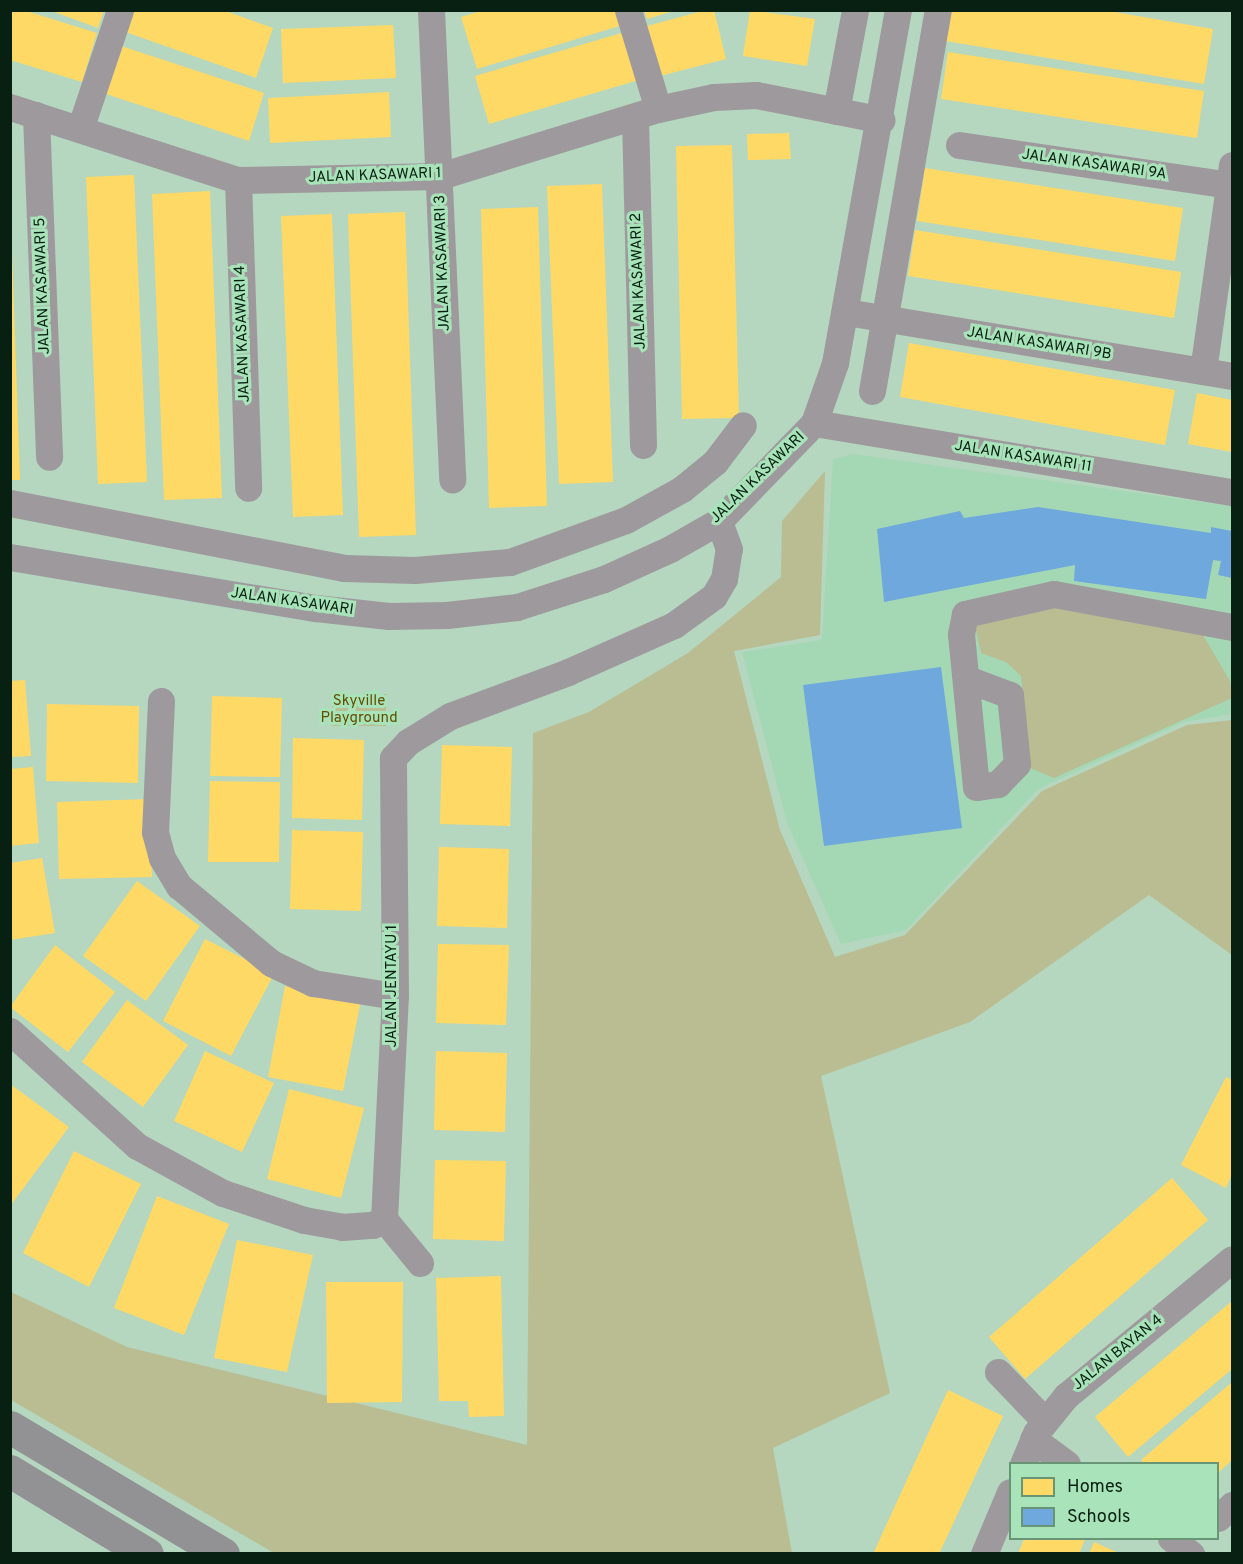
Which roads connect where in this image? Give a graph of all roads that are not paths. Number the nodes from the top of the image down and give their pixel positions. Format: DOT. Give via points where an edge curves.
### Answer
graph roads {
  1 [pos="120,10"];
  2 [pos="431,10"];
  3 [pos="628,10"];
  4 [pos="855,10"];
  5 [pos="898,10"];
  6 [pos="938,10"];
  7 [pos="10,107"];
  8 [pos="836,111"];
  9 [pos="646,113"];
  10 [pos="36,115"];
  11 [pos="882,120"];
  12 [pos="80,129"];
  13 [pos="959,145"];
  14 [pos="1231,175"];
  15 [pos="440,176"];
  16 [pos="238,180"];
  17 [pos="846,312"];
  18 [pos="886,318"];
  19 [pos="1203,371"];
  20 [pos="1233,376"];
  21 [pos="872,391"];
  22 [pos="814,423"];
  23 [pos="743,425"];
  24 [pos="643,445"];
  25 [pos="49,457"];
  26 [pos="452,480"];
  27 [pos="248,488"];
  28 [pos="1233,492"];
  29 [pos="10,503"];
  30 [pos="718,521"];
  31 [pos="10,557"];
  32 [pos="1233,627"];
  33 [pos="967,679"];
  34 [pos="161,701"];
  35 [pos="395,996"];
  36 [pos="10,1031"];
  37 [pos="384,1220"];
  38 [pos="1233,1259"];
  39 [pos="420,1263"];
  40 [pos="998,1371"];
  41 [pos="10,1427"];
  42 [pos="1034,1441"];
  43 [pos="1064,1462"];
  44 [pos="10,1471"];
  45 [pos="1009,1497"];
  46 [pos="1233,1505"];
  47 [pos="1219,1517"];
  48 [pos="147,1554"];
  49 [pos="223,1554"];
  50 [pos="984,1554"];
  1 -- 12 [label="street"];
  2 -- 15 [label="street, JALAN KASAWARI 3"];
  3 -- 9 [label="street, JALAN KASAWARI 2"];
  4 -- 8 [label="street"];
  5 -- 11 [label="street, JALAN KASAWARI"];
  6 -- 18 [label="street"];
  7 -- 10 [label="street, JALAN KASAWARI 1"];
  8 -- 9 [label="street, JALAN KASAWARI 1" via="756,95 714,97"];
  8 -- 11 [label="street, JALAN KASAWARI 1"];
  9 -- 15 [label="street, JALAN KASAWARI 1"];
  9 -- 24 [label="street, JALAN KASAWARI 2"];
  10 -- 12 [label="street, JALAN KASAWARI 1"];
  10 -- 25 [label="street, JALAN KASAWARI 5"];
  11 -- 17 [label="street, JALAN KASAWARI"];
  12 -- 16 [label="street, JALAN KASAWARI 1"];
  13 -- 14 [label="street, JALAN KASAWARI 9A"];
  14 -- 19 [label="street"];
  15 -- 16 [label="street, JALAN KASAWARI 1"];
  15 -- 26 [label="street, JALAN KASAWARI 3"];
  16 -- 27 [label="street, JALAN KASAWARI 4"];
  17 -- 18 [label="street, JALAN KASAWARI 9B"];
  17 -- 22 [label="street, JALAN KASAWARI" via="835,363"];
  18 -- 19 [label="street, JALAN KASAWARI 9B"];
  18 -- 21 [label="street"];
  19 -- 20 [label="street, JALAN KASAWARI 9B"];
  22 -- 28 [label="street, JALAN KASAWARI 11"];
  22 -- 30 [label="street, JALAN KASAWARI"];
  23 -- 29 [label="street" via="715,462 682,489 626,520 510,562 414,570 344,568"];
  30 -- 31 [label="street, JALAN KASAWARI" via="670,549 603,579 517,607 447,615 389,616 316,608"];
  30 -- 35 [label="street, JALAN JENTAYU 1" via="729,549 724,579 714,596 663,630 568,672 450,716 408,742 393,758"];
  32 -- 33 [label="street" via="1054,594 965,614 961,634"];
  34 -- 35 [label="street" via="155,832 162,858 179,886 271,963 313,982"];
  35 -- 37 [label="street, JALAN JENTAYU 1" via="388,1207"];
  36 -- 37 [label="street" via="136,1146 223,1193 304,1220 342,1227 373,1225"];
  37 -- 39 [label="street"];
  38 -- 42 [label="street, JALAN BAYAN 4" via="1066,1396"];
  40 -- 42 [label="street"];
  41 -- 49 [label="main road"];
  42 -- 43 [label="street"];
  44 -- 48 [label="main road"];
  45 -- 50 [label="street"];
  46 -- 47 [label="street"];
}
